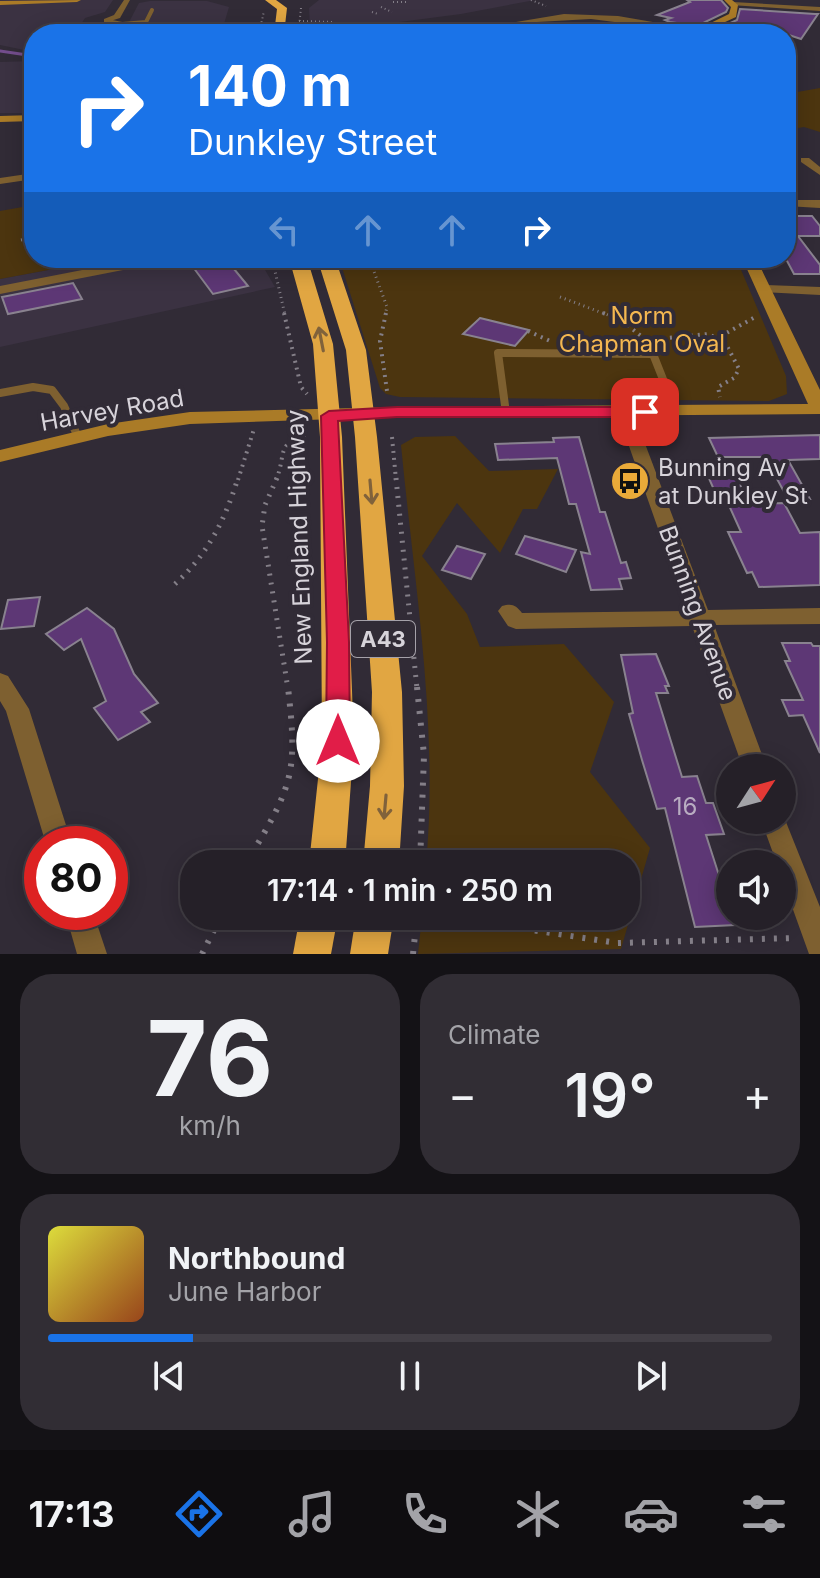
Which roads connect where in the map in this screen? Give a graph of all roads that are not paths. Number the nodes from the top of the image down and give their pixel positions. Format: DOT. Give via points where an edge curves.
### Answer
graph roads {
  1 [pos="77,0"];
  2 [pos="127,0"];
  3 [pos="271,0"];
  4 [pos="731,2"];
  5 [pos="0,3"];
  6 [pos="295,5"];
  7 [pos="820,9"];
  8 [pos="152,10"];
  9 [pos="107,21"];
  10 [pos="280,24"];
  11 [pos="524,24"];
  12 [pos="659,24"];
  13 [pos="716,24"];
  14 [pos="24,118"];
  15 [pos="0,119"];
  16 [pos="805,160"];
  17 [pos="820,172"];
  18 [pos="24,177"];
  19 [pos="0,181"];
  20 [pos="796,203"];
  21 [pos="820,204"];
  22 [pos="113,268"];
  23 [pos="301,268"];
  24 [pos="329,268"];
  25 [pos="754,268"];
  26 [pos="766,289"];
  27 [pos="0,290"];
  28 [pos="820,291"];
  29 [pos="0,393"];
  30 [pos="820,409"];
  31 [pos="625,412"];
  32 [pos="676,412"];
  33 [pos="506,413"];
  34 [pos="364,415"];
  35 [pos="329,416"];
  36 [pos="78,437"];
  37 [pos="0,456"];
  38 [pos="509,611"];
  39 [pos="820,616"];
  40 [pos="699,619"];
  41 [pos="0,682"];
  42 [pos="750,754"];
  43 [pos="53,826"];
  44 [pos="779,834"];
  45 [pos="329,850"];
  46 [pos="382,850"];
  47 [pos="85,930"];
  48 [pos="316,930"];
  49 [pos="373,930"];
  50 [pos="819,941"];
  51 [pos="92,954"];
  52 [pos="312,954"];
  53 [pos="369,954"];
  1 -- 5 [label="street"];
  2 -- 9 [label="street"];
  3 -- 6 [label="highway"];
  3 -- 10 [label="highway" via="282,8"];
  4 -- 7 [label="street"];
  4 -- 13 [label="street" via="735,11"];
  8 -- 9 [label="lane" via="146,22"];
  11 -- 12 [label="street" via="588,14"];
  14 -- 15 [label="street"];
  16 -- 17 [label="street"];
  18 -- 19 [label="street"];
  20 -- 21 [label="street"];
  22 -- 27 [label="street"];
  35 -- 23 [label="highway, New England Highway / A43, one-way" via="323,344"];
  24 -- 34 [label="highway, A43" via="356,350"];
  25 -- 26 [label="street"];
  26 -- 28 [label="street"];
  26 -- 30 [label="street"];
  29 -- 36 [label="lane" via="50,386 58,392"];
  30 -- 32 [label="street, Harvey Road"];
  31 -- 32 [label="street, Harvey Road"];
  31 -- 33 [label="street, Harvey Road"];
  31 -- 40 [label="street, Bunning Avenue"];
  32 -- 33 [label="lane" via="653,354 498,353"];
  33 -- 34 [label="street, Harvey Road"];
  34 -- 35 [label="street, Harvey Road"];
  34 -- 46 [label="highway, A43, one-way" via="387,692"];
  35 -- 36 [label="street, Harvey Road" via="176,420"];
  35 -- 45 [label="highway, New England Highway / A43" via="338,718"];
  36 -- 37 [label="street, Harvey Road"];
  38 -- 40 [label="street" via="516,621"];
  39 -- 40 [label="street"];
  40 -- 42 [label="street, Bunning Avenue"];
  41 -- 43 [label="street" via="17,709"];
  44 -- 50 [label="street"];
  47 -- 51 [label="street"];
  48 -- 52 [label="highway"];
  49 -- 53 [label="highway"];
}
